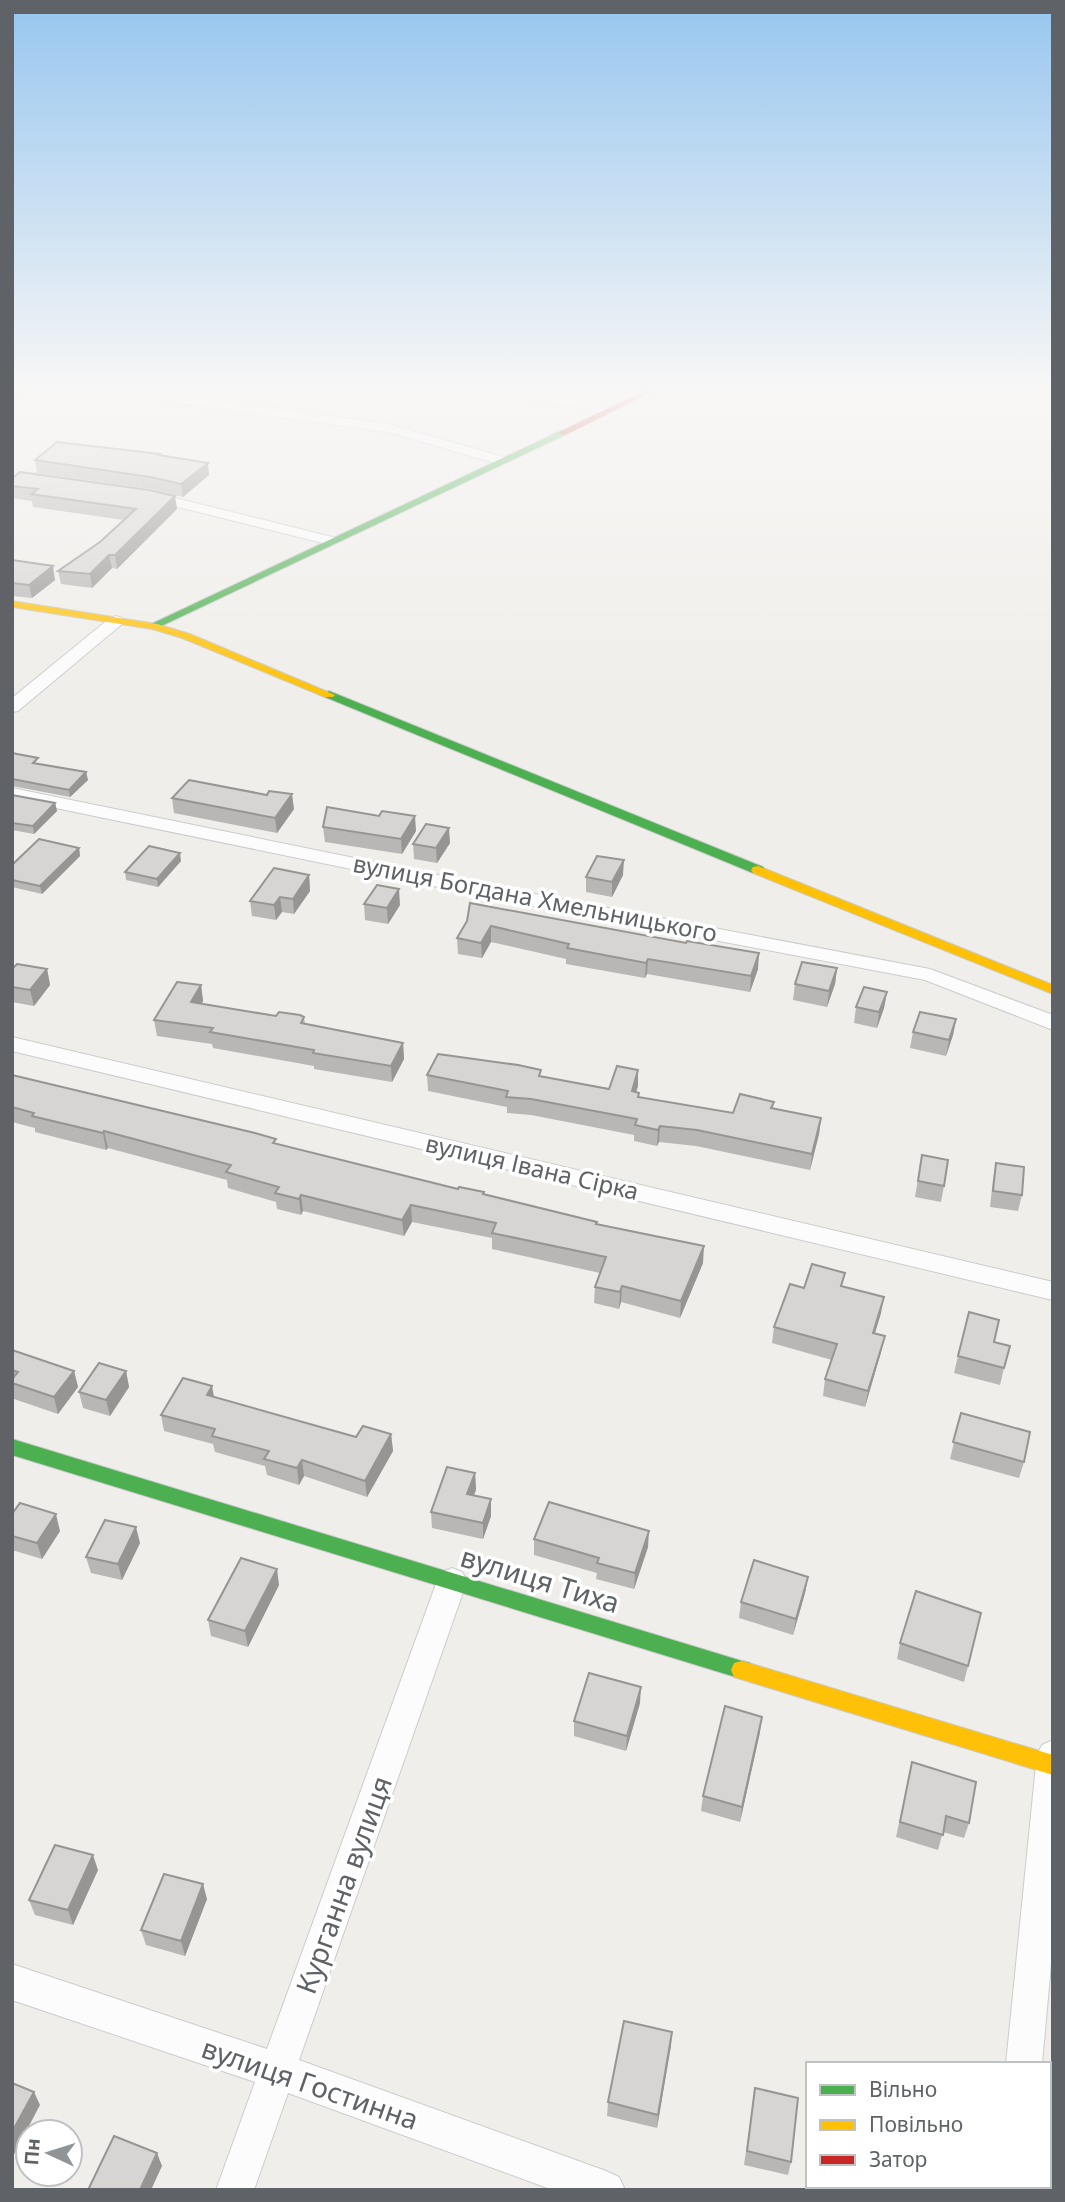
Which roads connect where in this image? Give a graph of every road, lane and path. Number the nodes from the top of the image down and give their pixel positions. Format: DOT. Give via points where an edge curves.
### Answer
graph roads {
  1 [pos="438,491"];
  2 [pos="137,494"];
  3 [pos="331,541"];
  4 [pos="12,604"];
  5 [pos="116,621"];
  6 [pos="153,626"];
  7 [pos="12,707"];
  8 [pos="12,793"];
  9 [pos="1053,990"];
  10 [pos="1053,1023"];
  11 [pos="12,1044"];
  12 [pos="1053,1291"];
  13 [pos="12,1447"];
  14 [pos="453,1581"];
  15 [pos="1052,1761"];
  16 [pos="12,1982"];
  17 [pos="1024,2062"];
  18 [pos="278,2071"];
  19 [pos="235,2190"];
  20 [pos="606,2190"];
  1 -- 3 [label="street"];
  2 -- 3 [label="street"];
  3 -- 6 [label="street"];
  4 -- 5 [label="street"];
  5 -- 6 [label="street"];
  5 -- 7 [label="street"];
  6 -- 9 [label="street" via="252,662"];
  8 -- 10 [label="street, вулиця Богдана Хмельницького" via="482,890 930,975"];
  11 -- 12 [label="street, вулиця Івана Сірка"];
  13 -- 14 [label="street, вулиця Тиха"];
  14 -- 15 [label="street, вулиця Тиха"];
  14 -- 18 [label="street, Курганна вулиця"];
  15 -- 17 [label="street"];
  16 -- 18 [label="street, вулиця Гостинна"];
  18 -- 19 [label="street, Курганна вулиця"];
  18 -- 20 [label="street, вулиця Гостинна"];
}
